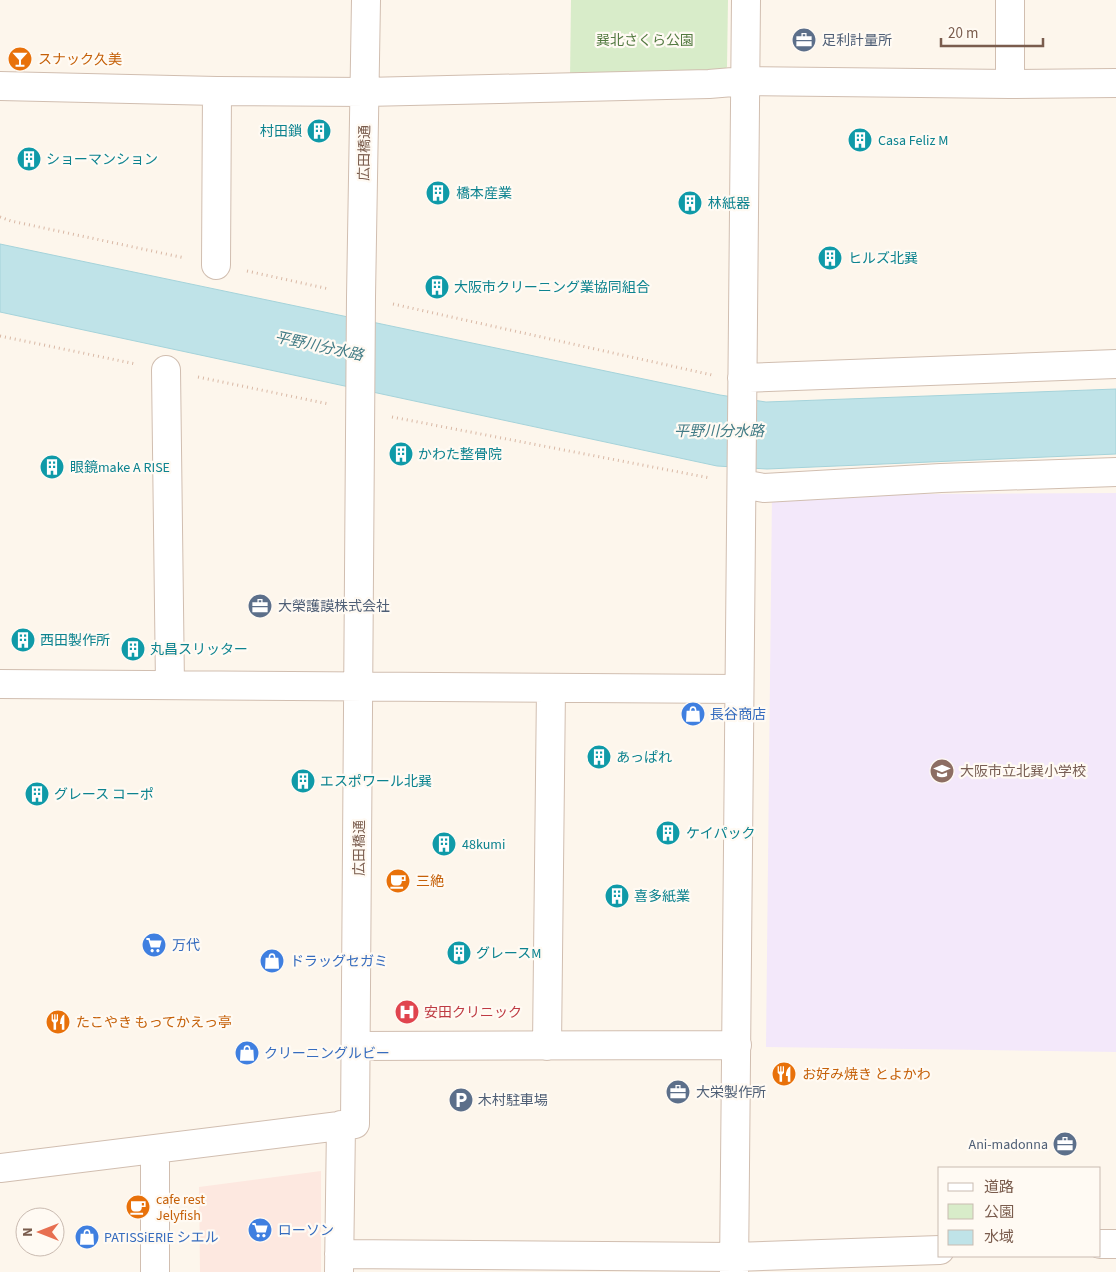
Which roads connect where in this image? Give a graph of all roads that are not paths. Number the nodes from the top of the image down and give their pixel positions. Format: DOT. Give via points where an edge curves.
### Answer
graph roads {
  1 [pos="366,0"];
  2 [pos="746,0"];
  3 [pos="1010,0"];
  4 [pos="745,81"];
  5 [pos="1116,83"];
  6 [pos="1010,84"];
  7 [pos="0,86"];
  8 [pos="217,91"];
  9 [pos="365,92"];
  10 [pos="216,265"];
  11 [pos="1116,364"];
  12 [pos="166,370"];
  13 [pos="742,380"];
  14 [pos="1116,472"];
  15 [pos="742,480"];
  16 [pos="0,684"];
  17 [pos="170,685"];
  18 [pos="360,686"];
  19 [pos="551,688"];
  20 [pos="739,689"];
  21 [pos="737,1045"];
  22 [pos="358,1046"];
  23 [pos="547,1046"];
  24 [pos="341,1125"];
  25 [pos="155,1150"];
  26 [pos="0,1168"];
  27 [pos="1101,1244"];
  28 [pos="1116,1244"];
  29 [pos="938,1250"];
  30 [pos="339,1263"];
  31 [pos="507,1264"];
  32 [pos="734,1264"];
  33 [pos="155,1272"];
  1 -- 9 [label="street, 広田橋通"];
  2 -- 4 [label="street"];
  3 -- 6 [label="street"];
  4 -- 6 [label="street"];
  4 -- 9 [label="street"];
  4 -- 13 [label="street"];
  5 -- 6 [label="street"];
  7 -- 8 [label="street"];
  8 -- 9 [label="street"];
  8 -- 10 [label="street"];
  9 -- 18 [label="street, 広田橋通"];
  11 -- 13 [label="street"];
  12 -- 17 [label="street"];
  13 -- 15 [label="street"];
  14 -- 15 [label="street" via="764,488"];
  15 -- 20 [label="street"];
  16 -- 17 [label="street"];
  17 -- 18 [label="street"];
  18 -- 19 [label="street"];
  18 -- 22 [label="street, 広田橋通"];
  19 -- 20 [label="street"];
  19 -- 23 [label="street"];
  20 -- 21 [label="street"];
  21 -- 23 [label="street"];
  21 -- 32 [label="street"];
  22 -- 23 [label="street"];
  22 -- 24 [label="street, 広田橋通" via="355,1124"];
  24 -- 25 [label="street"];
  24 -- 30 [label="street"];
  25 -- 26 [label="street"];
  25 -- 33 [label="street"];
  27 -- 28 [label="street"];
  29 -- 32 [label="street"];
  30 -- 31 [label="street"];
  31 -- 32 [label="street"];
}
